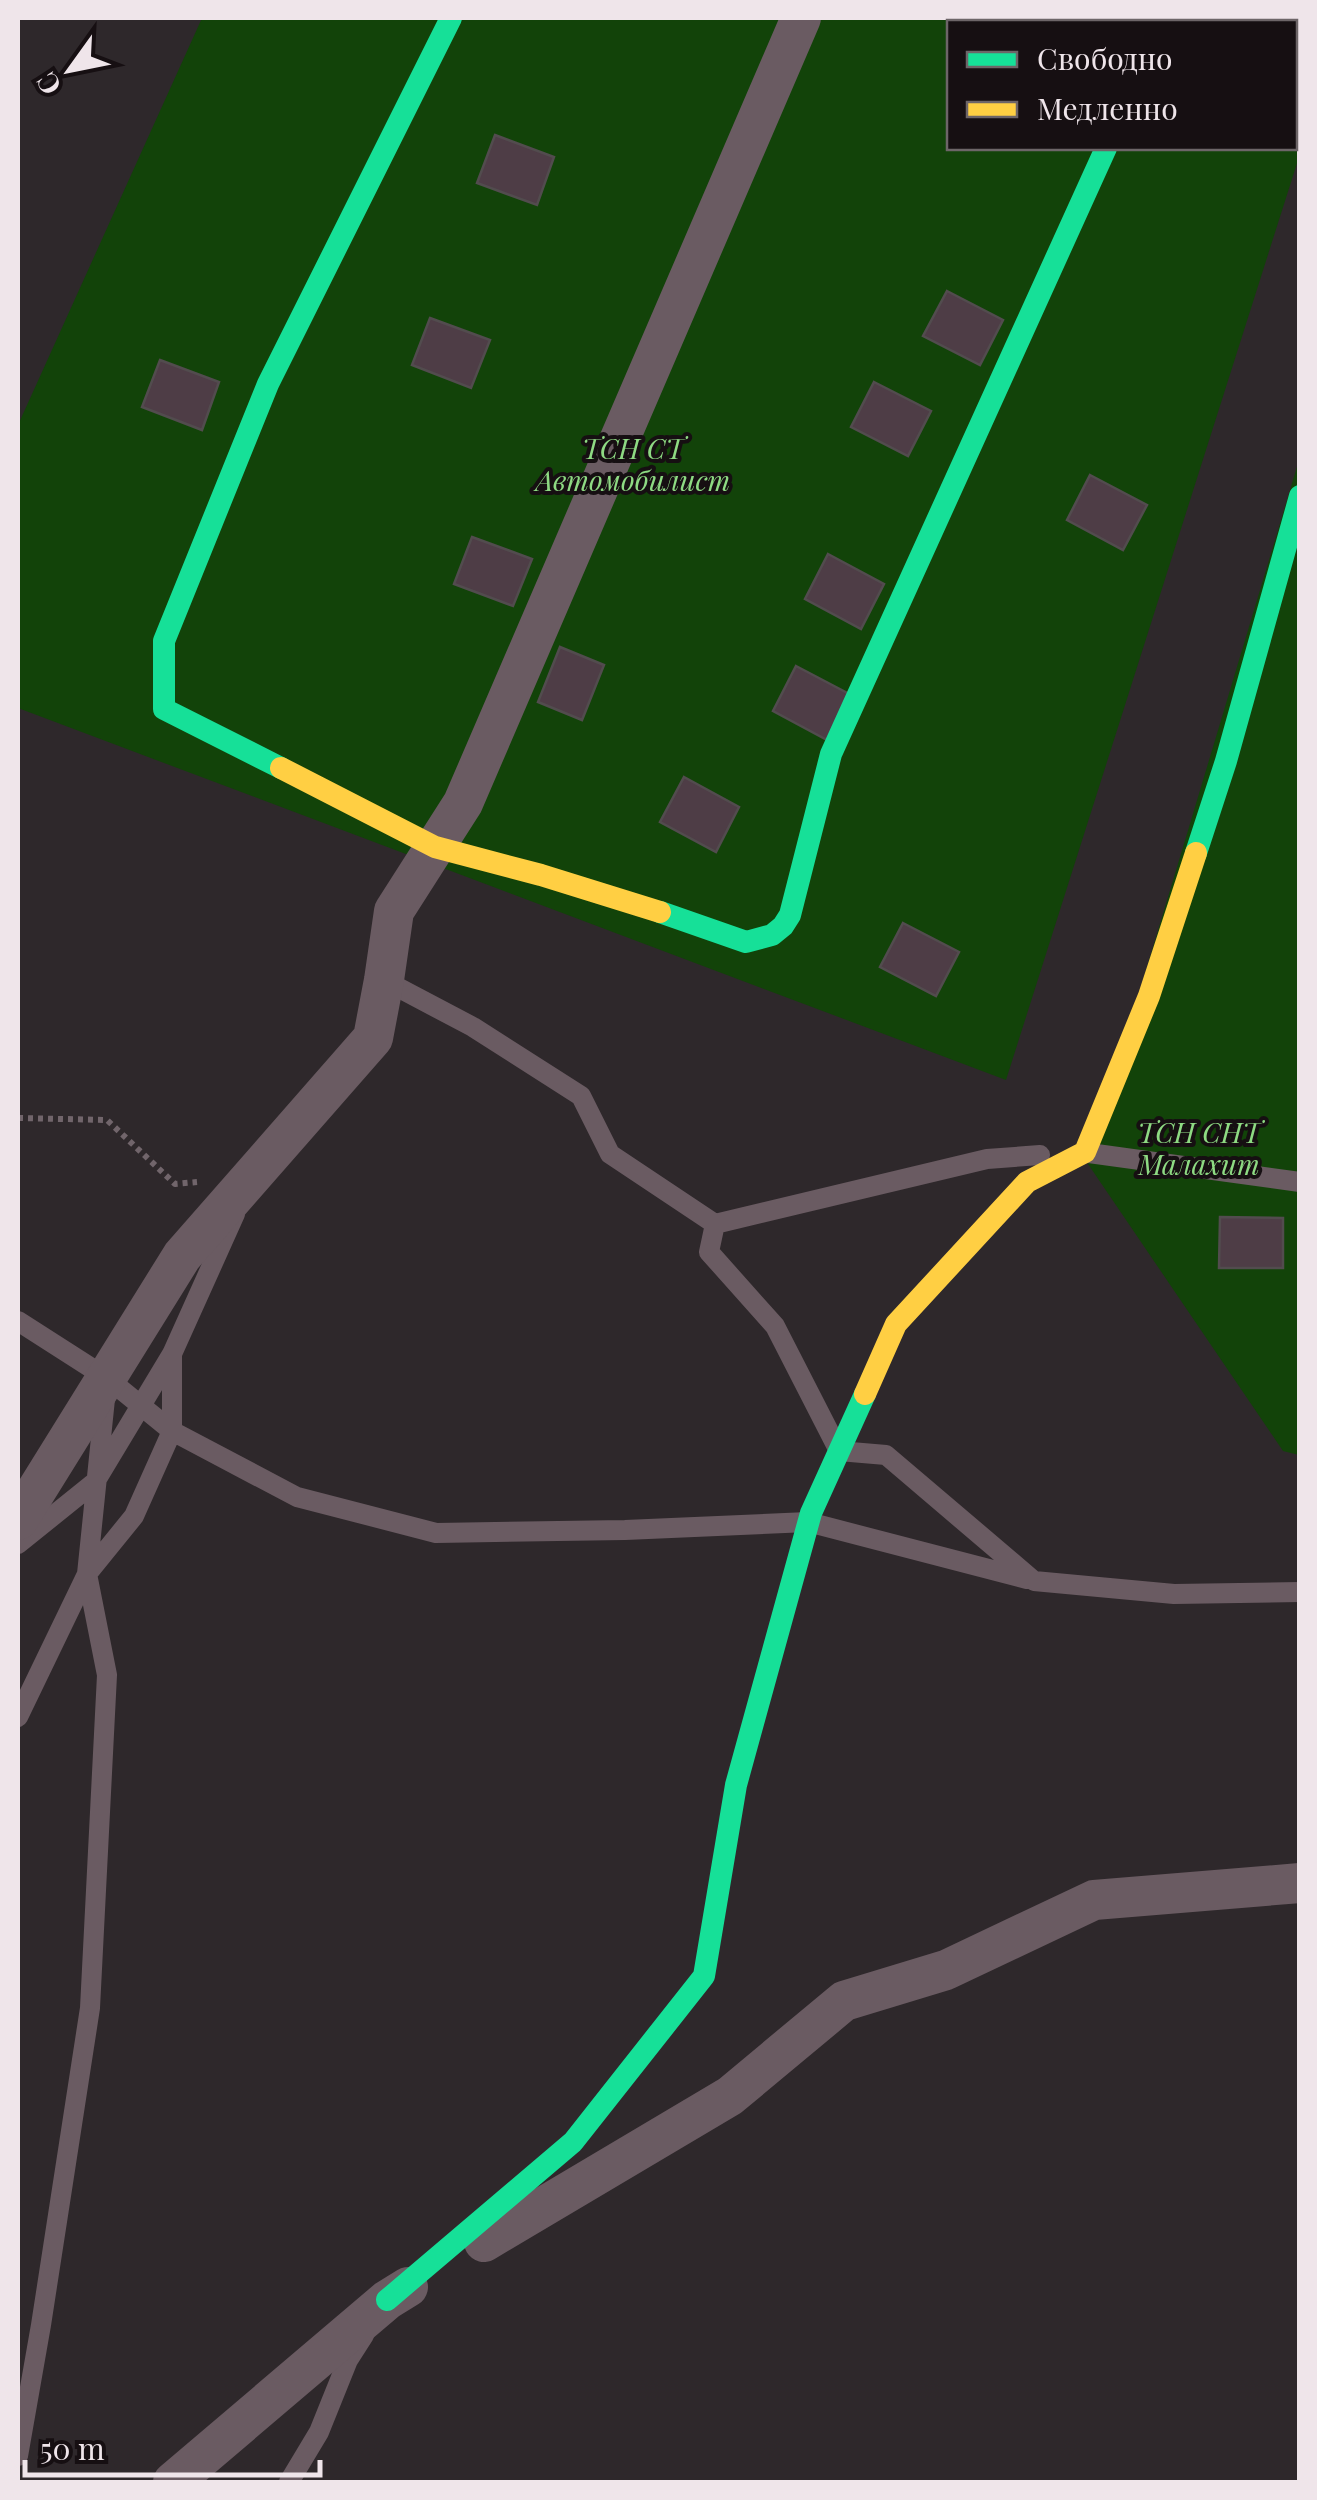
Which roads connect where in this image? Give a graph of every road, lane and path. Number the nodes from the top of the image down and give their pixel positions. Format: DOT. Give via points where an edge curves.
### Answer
graph roads {
  1 [pos="451,18"];
  2 [pos="801,18"];
  3 [pos="1105,150"];
  4 [pos="1300,496"];
  5 [pos="434,847"];
  6 [pos="384,980"];
  7 [pos="18,1118"];
  8 [pos="1085,1152"];
  9 [pos="252,1176"];
  10 [pos="1300,1182"];
  11 [pos="715,1224"];
  12 [pos="18,1321"];
  13 [pos="172,1354"];
  14 [pos="108,1378"];
  15 [pos="141,1405"];
  16 [pos="172,1431"];
  17 [pos="838,1451"];
  18 [pos="95,1482"];
  19 [pos="18,1520"];
  20 [pos="808,1522"];
  21 [pos="18,1544"];
  22 [pos="87,1574"];
  23 [pos="1034,1581"];
  24 [pos="1300,1592"];
  25 [pos="18,1717"];
  26 [pos="1300,1882"];
  27 [pos="387,2300"];
  28 [pos="18,2456"];
  29 [pos="173,2482"];
  30 [pos="289,2482"];
  1 -- 5 [label="street" via="268,384 164,641 164,709"];
  2 -- 5 [label="street" via="463,803"];
  3 -- 5 [label="street" via="831,754 783,926 746,942 624,899"];
  4 -- 8 [label="street" via="1226,761 1149,996"];
  5 -- 6 [label="street" via="394,911"];
  6 -- 9 [label="street" via="372,1038"];
  6 -- 11 [label="lane" via="581,1096 610,1154"];
  7 -- 9 [label="path" via="106,1120 175,1184"];
  8 -- 10 [label="lane"];
  8 -- 11 [label="lane" via="986,1158"];
  8 -- 17 [label="street" via="1027,1182 896,1324"];
  9 -- 13 [label="lane"];
  9 -- 14 [label="street" via="182,1256"];
  11 -- 17 [label="lane" via="709,1252 776,1326"];
  12 -- 14 [label="lane"];
  13 -- 15 [label="lane"];
  13 -- 16 [label="lane"];
  14 -- 15 [label="lane"];
  14 -- 18 [label="lane"];
  14 -- 19 [label="street"];
  15 -- 16 [label="lane"];
  15 -- 18 [label="lane"];
  16 -- 20 [label="lane" via="297,1497 436,1533"];
  16 -- 22 [label="lane" via="134,1516"];
  17 -- 20 [label="street"];
  17 -- 23 [label="lane" via="886,1454"];
  18 -- 21 [label="lane"];
  18 -- 22 [label="lane"];
  20 -- 23 [label="lane"];
  20 -- 27 [label="street" via="736,1784 704,1976 574,2142"];
  22 -- 25 [label="lane"];
  22 -- 28 [label="lane" via="108,1675 90,2008"];
  23 -- 24 [label="lane" via="1174,1594"];
  26 -- 27 [label="street" via="1094,1900 946,1970 844,2001 730,2096"];
  27 -- 29 [label="street"];
  27 -- 30 [label="lane" via="348,2360 320,2432"];
}
